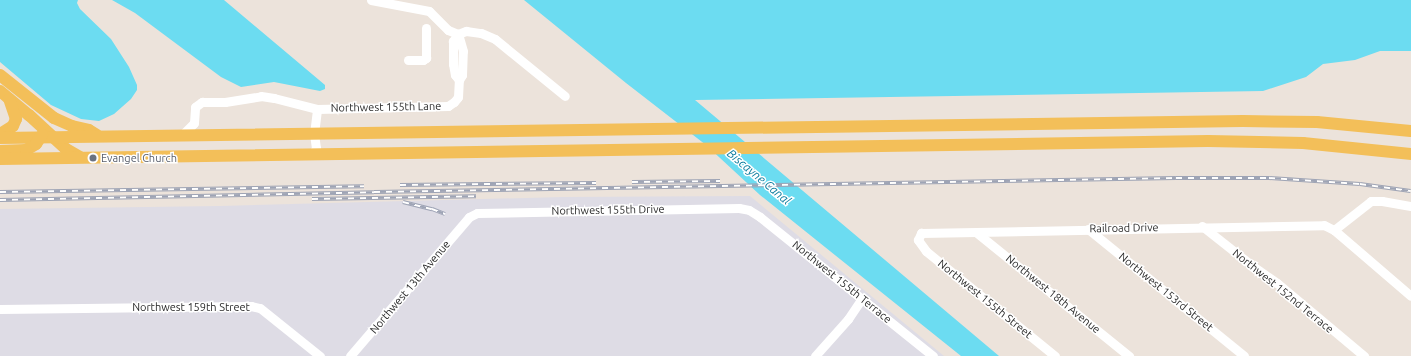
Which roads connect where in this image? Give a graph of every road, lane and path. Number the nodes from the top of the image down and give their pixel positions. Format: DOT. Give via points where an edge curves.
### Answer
graph roads {
  1 [pos="371,0"];
  2 [pos="426,28"];
  3 [pos="458,34"];
  4 [pos="408,60"];
  5 [pos="0,75"];
  6 [pos="4,95"];
  7 [pos="565,96"];
  8 [pos="40,108"];
  9 [pos="317,109"];
  10 [pos="1411,131"];
  11 [pos="0,134"];
  12 [pos="314,134"];
  13 [pos="46,135"];
  14 [pos="180,136"];
  15 [pos="100,137"];
  16 [pos="0,138"];
  17 [pos="0,151"];
  18 [pos="1411,154"];
  19 [pos="312,155"];
  20 [pos="81,158"];
  21 [pos="0,159"];
  22 [pos="1411,206"];
  23 [pos="749,210"];
  24 [pos="468,217"];
  25 [pos="1202,226"];
  26 [pos="1088,229"];
  27 [pos="1334,230"];
  28 [pos="976,233"];
  29 [pos="918,240"];
  30 [pos="1411,296"];
  31 [pos="862,298"];
  32 [pos="0,309"];
  33 [pos="320,356"];
  34 [pos="350,356"];
  35 [pos="815,356"];
  36 [pos="932,356"];
  37 [pos="1054,356"];
  38 [pos="1129,356"];
  39 [pos="1244,356"];
  40 [pos="1364,356"];
  1 -- 3 [label="street" via="429,11 448,30"];
  2 -- 4 [label="street" via="426,58"];
  3 -- 7 [label="street" via="466,31 481,33 495,39"];
  3 -- 9 [label="street, Northwest 155th Lane" via="453,41 453,64 459,80 458,97 448,106"];
  5 -- 8 [label="main road"];
  6 -- 11 [label="main road" via="16,119 13,126"];
  6 -- 13 [label="main road"];
  8 -- 13 [label="main road"];
  8 -- 15 [label="main road" via="54,118 89,130"];
  9 -- 12 [label="street, Northwest 155th Lane"];
  9 -- 14 [label="street, Northwest 155th Lane" via="262,96 226,102 202,102 195,107 194,123"];
  10 -- 12 [label="main road" via="1316,122 1243,121"];
  12 -- 14 [label="main road"];
  12 -- 19 [label="street, Northwest 155th Lane" via="316,148"];
  13 -- 15 [label="main road"];
  13 -- 16 [label="main road"];
  13 -- 17 [label="main road" via="26,150"];
  13 -- 20 [label="main road"];
  14 -- 15 [label="main road"];
  18 -- 19 [label="main road" via="1303,143 1208,141"];
  19 -- 20 [label="main road"];
  20 -- 21 [label="main road"];
  22 -- 27 [label="street" via="1371,201"];
  23 -- 24 [label="street, Northwest 155th Drive" via="739,208 490,212"];
  23 -- 31 [label="street, Northwest 155th Terrace"];
  24 -- 34 [label="street, Northwest 13th Avenue"];
  25 -- 26 [label="street, Railroad Drive"];
  25 -- 27 [label="street, Railroad Drive" via="1324,225"];
  25 -- 40 [label="street, Northwest 152nd Terrace" via="1277,283"];
  26 -- 28 [label="street, Railroad Drive"];
  26 -- 39 [label="street, Northwest 153rd Street"];
  27 -- 30 [label="street"];
  28 -- 29 [label="street, Railroad Drive" via="931,231 921,233"];
  28 -- 38 [label="street, Northwest 18th Avenue"];
  29 -- 37 [label="street, Northwest 155th Street" via="926,251"];
  31 -- 35 [label="street" via="848,319"];
  31 -- 36 [label="street, Northwest 155th Terrace"];
  32 -- 33 [label="street, Northwest 159th Street" via="251,306 260,308"];
}
